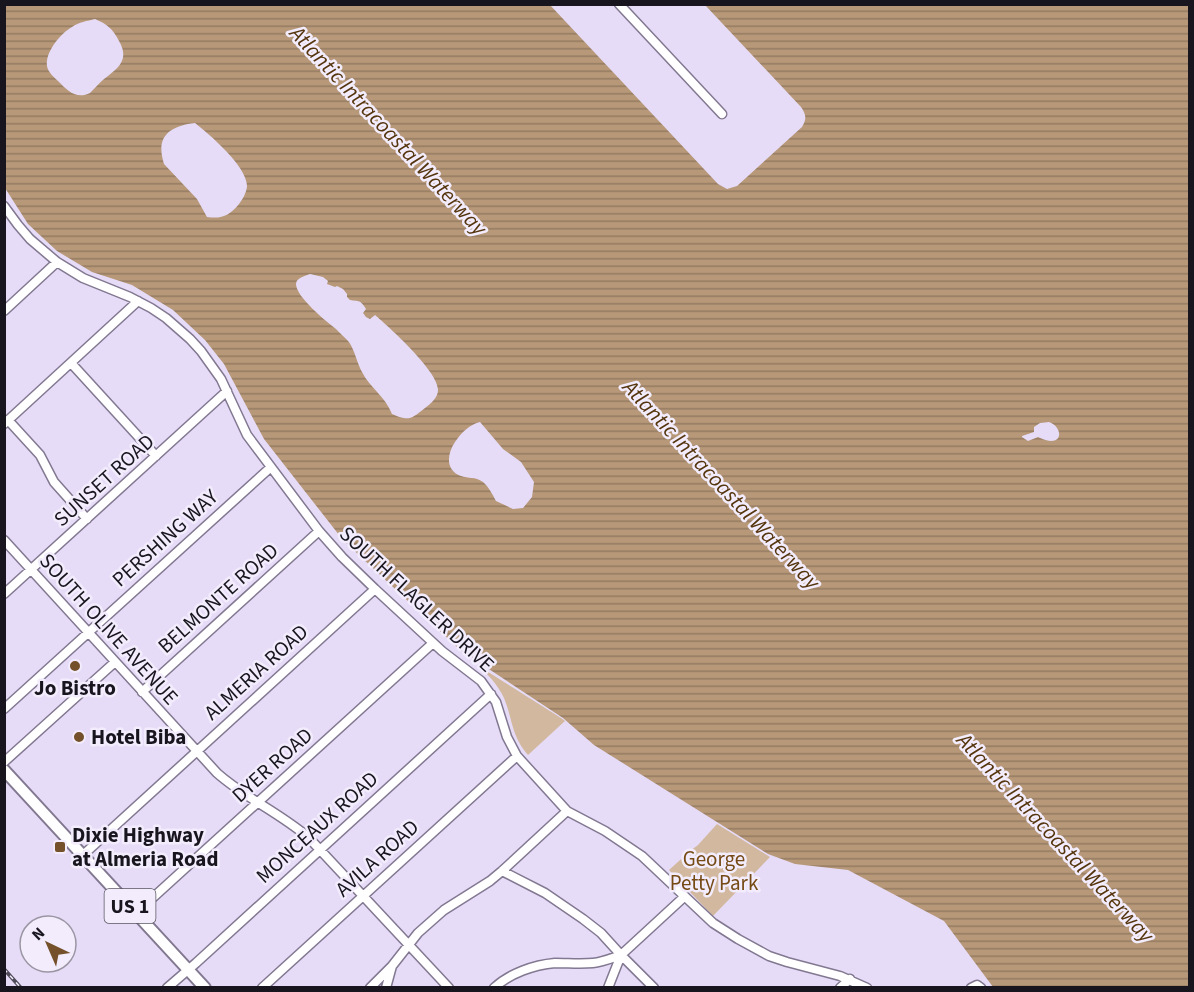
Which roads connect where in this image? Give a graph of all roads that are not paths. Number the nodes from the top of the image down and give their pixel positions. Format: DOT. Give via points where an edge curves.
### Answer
graph roads {
  1 [pos="619,4"];
  2 [pos="722,114"];
  3 [pos="4,206"];
  4 [pos="57,262"];
  5 [pos="138,301"];
  6 [pos="4,310"];
  7 [pos="71,363"];
  8 [pos="227,392"];
  9 [pos="7,422"];
  10 [pos="156,456"];
  11 [pos="271,467"];
  12 [pos="87,519"];
  13 [pos="319,531"];
  14 [pos="4,540"];
  15 [pos="32,570"];
  16 [pos="375,590"];
  17 [pos="4,594"];
  18 [pos="88,633"];
  19 [pos="433,643"];
  20 [pos="115,662"];
  21 [pos="142,692"];
  22 [pos="491,694"];
  23 [pos="4,709"];
  24 [pos="196,751"];
  25 [pos="517,756"];
  26 [pos="4,762"];
  27 [pos="4,770"];
  28 [pos="258,802"];
  29 [pos="567,811"];
  30 [pos="320,848"];
  31 [pos="83,855"];
  32 [pos="502,871"];
  33 [pos="363,896"];
  34 [pos="684,897"];
  35 [pos="136,913"];
  36 [pos="409,945"];
  37 [pos="621,955"];
  38 [pos="392,966"];
  39 [pos="189,969"];
  40 [pos="849,979"];
  41 [pos="167,987"];
  42 [pos="205,987"];
  43 [pos="262,987"];
  44 [pos="370,987"];
  45 [pos="386,987"];
  46 [pos="448,987"];
  47 [pos="494,987"];
  48 [pos="608,987"];
  49 [pos="654,987"];
  50 [pos="840,987"];
  51 [pos="867,987"];
  1 -- 2 [label="street"];
  3 -- 4 [label="street, SOUTH FLAGLER DRIVE" via="30,239"];
  4 -- 5 [label="street, SOUTH FLAGLER DRIVE" via="83,278"];
  4 -- 6 [label="street"];
  5 -- 7 [label="street"];
  5 -- 8 [label="street, SOUTH FLAGLER DRIVE" via="190,339"];
  7 -- 9 [label="street"];
  7 -- 10 [label="street"];
  8 -- 10 [label="street, SUNSET ROAD"];
  8 -- 11 [label="street, SOUTH FLAGLER DRIVE" via="247,435"];
  9 -- 12 [label="street" via="40,455 54,482"];
  10 -- 12 [label="street, SUNSET ROAD"];
  11 -- 13 [label="street, SOUTH FLAGLER DRIVE"];
  11 -- 18 [label="street, PERSHING WAY"];
  12 -- 15 [label="street, SUNSET ROAD"];
  13 -- 16 [label="street, SOUTH FLAGLER DRIVE"];
  13 -- 21 [label="street, BELMONTE ROAD"];
  14 -- 15 [label="street, SOUTH OLIVE AVENUE"];
  15 -- 17 [label="street, SUNSET ROAD"];
  15 -- 18 [label="street, SOUTH OLIVE AVENUE"];
  16 -- 19 [label="street, SOUTH FLAGLER DRIVE"];
  16 -- 24 [label="street, ALMERIA ROAD"];
  18 -- 20 [label="street, SOUTH OLIVE AVENUE"];
  18 -- 23 [label="street, PERSHING WAY"];
  19 -- 22 [label="street, SOUTH FLAGLER DRIVE" via="473,674"];
  19 -- 28 [label="street, DYER ROAD"];
  20 -- 21 [label="street, SOUTH OLIVE AVENUE"];
  20 -- 26 [label="street"];
  21 -- 24 [label="street, SOUTH OLIVE AVENUE"];
  22 -- 25 [label="street, SOUTH FLAGLER DRIVE"];
  22 -- 30 [label="street, MONCEAUX ROAD"];
  24 -- 28 [label="street, SOUTH OLIVE AVENUE" via="224,780"];
  24 -- 31 [label="street, ALMERIA ROAD"];
  25 -- 29 [label="street, SOUTH FLAGLER DRIVE"];
  25 -- 33 [label="street, AVILA ROAD"];
  27 -- 31 [label="main road, US 1"];
  28 -- 30 [label="street, SOUTH OLIVE AVENUE"];
  28 -- 35 [label="street, DYER ROAD"];
  29 -- 32 [label="street"];
  29 -- 34 [label="street, SOUTH FLAGLER DRIVE" via="642,856"];
  30 -- 33 [label="street, SOUTH OLIVE AVENUE"];
  30 -- 39 [label="street, MONCEAUX ROAD"];
  31 -- 35 [label="main road, US 1"];
  32 -- 36 [label="street" via="444,910"];
  32 -- 37 [label="street" via="563,904 601,933"];
  33 -- 36 [label="street, SOUTH OLIVE AVENUE"];
  33 -- 43 [label="street, AVILA ROAD"];
  34 -- 37 [label="street"];
  34 -- 40 [label="street, SOUTH FLAGLER DRIVE" via="713,923 755,949"];
  35 -- 39 [label="main road, US 1"];
  36 -- 38 [label="street"];
  36 -- 46 [label="street, SOUTH OLIVE AVENUE"];
  37 -- 47 [label="street" via="592,963 539,966"];
  37 -- 48 [label="street"];
  37 -- 49 [label="street"];
  38 -- 44 [label="street"];
  38 -- 45 [label="street"];
  39 -- 41 [label="street, MONCEAUX ROAD"];
  39 -- 42 [label="main road, US 1"];
  40 -- 50 [label="street"];
  40 -- 51 [label="street, SOUTH FLAGLER DRIVE"];
}
